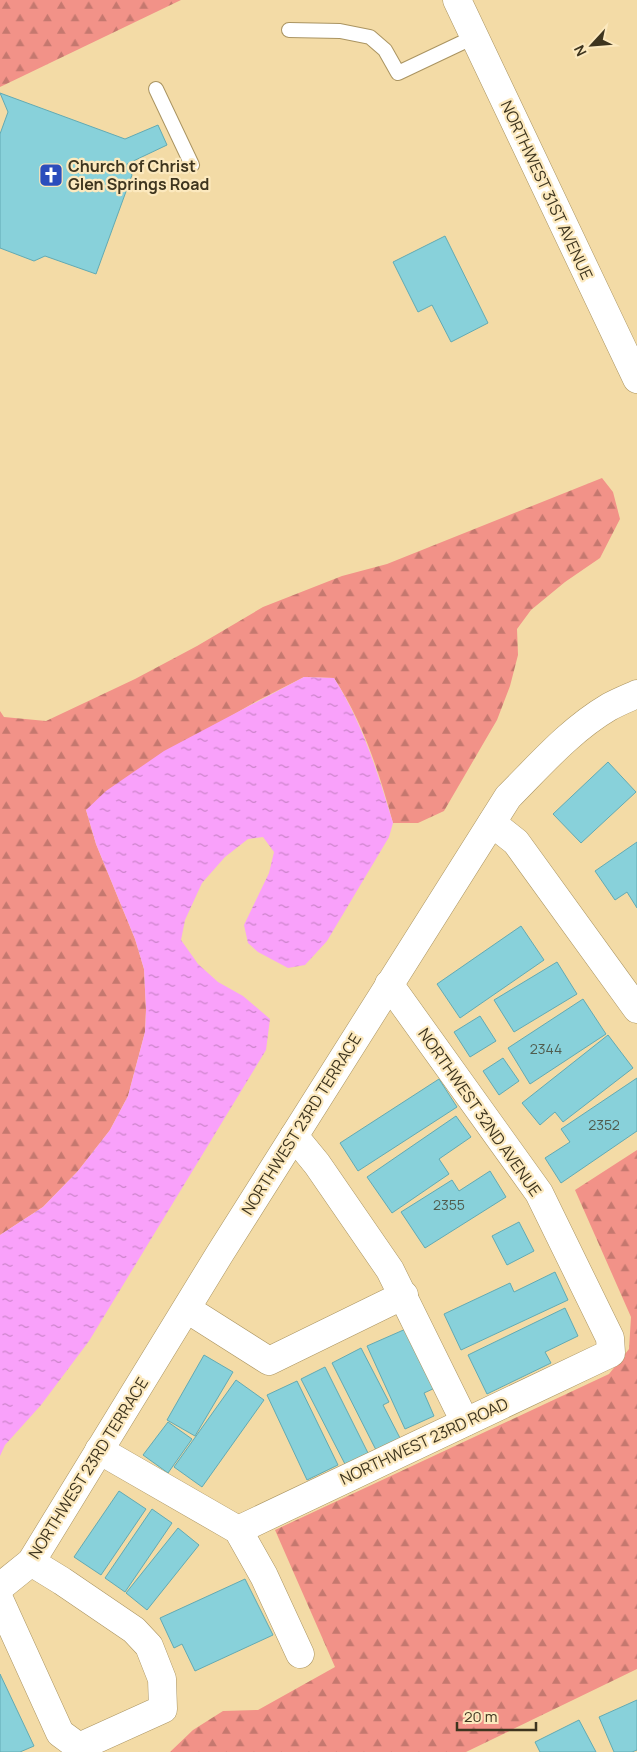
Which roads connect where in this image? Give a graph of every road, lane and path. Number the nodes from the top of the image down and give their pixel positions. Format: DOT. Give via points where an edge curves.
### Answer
graph roads {
  1 [pos="457,0"];
  2 [pos="289,30"];
  3 [pos="474,37"];
  4 [pos="156,89"];
  5 [pos="192,165"];
  6 [pos="637,379"];
  7 [pos="637,694"];
  8 [pos="492,823"];
  9 [pos="389,984"];
  10 [pos="637,1009"];
  11 [pos="294,1136"];
  12 [pos="404,1295"];
  13 [pos="187,1309"];
  14 [pos="612,1353"];
  15 [pos="465,1422"];
  16 [pos="99,1450"];
  17 [pos="238,1530"];
  18 [pos="31,1562"];
  19 [pos="0,1587"];
  20 [pos="0,1601"];
  21 [pos="300,1654"];
  1 -- 3 [label="street, NORTHWEST 31ST AVENUE"];
  2 -- 3 [label="lane" via="340,31 370,37 385,50 398,73"];
  3 -- 6 [label="street, NORTHWEST 31ST AVENUE"];
  4 -- 5 [label="lane"];
  7 -- 8 [label="street, NORTHWEST 23RD TERRACE" via="610,706 558,747 508,797"];
  8 -- 9 [label="street, NORTHWEST 23RD TERRACE"];
  8 -- 10 [label="street" via="516,842"];
  9 -- 11 [label="street, NORTHWEST 23RD TERRACE"];
  9 -- 14 [label="street, NORTHWEST 32ND AVENUE" via="539,1193 610,1338"];
  11 -- 12 [label="street" via="318,1164"];
  11 -- 13 [label="street, NORTHWEST 23RD TERRACE"];
  12 -- 13 [label="street" via="269,1361"];
  12 -- 15 [label="street"];
  13 -- 16 [label="street, NORTHWEST 23RD TERRACE"];
  14 -- 15 [label="street, NORTHWEST 23RD ROAD"];
  15 -- 17 [label="street, NORTHWEST 23RD ROAD"];
  16 -- 17 [label="street"];
  16 -- 18 [label="street, NORTHWEST 23RD TERRACE"];
  17 -- 21 [label="street" via="264,1576"];
  18 -- 19 [label="street, NORTHWEST 23RD TERRACE"];
  18 -- 20 [label="street" via="134,1630 149,1646 162,1679 162,1709 79,1747 60,1733"];
}
